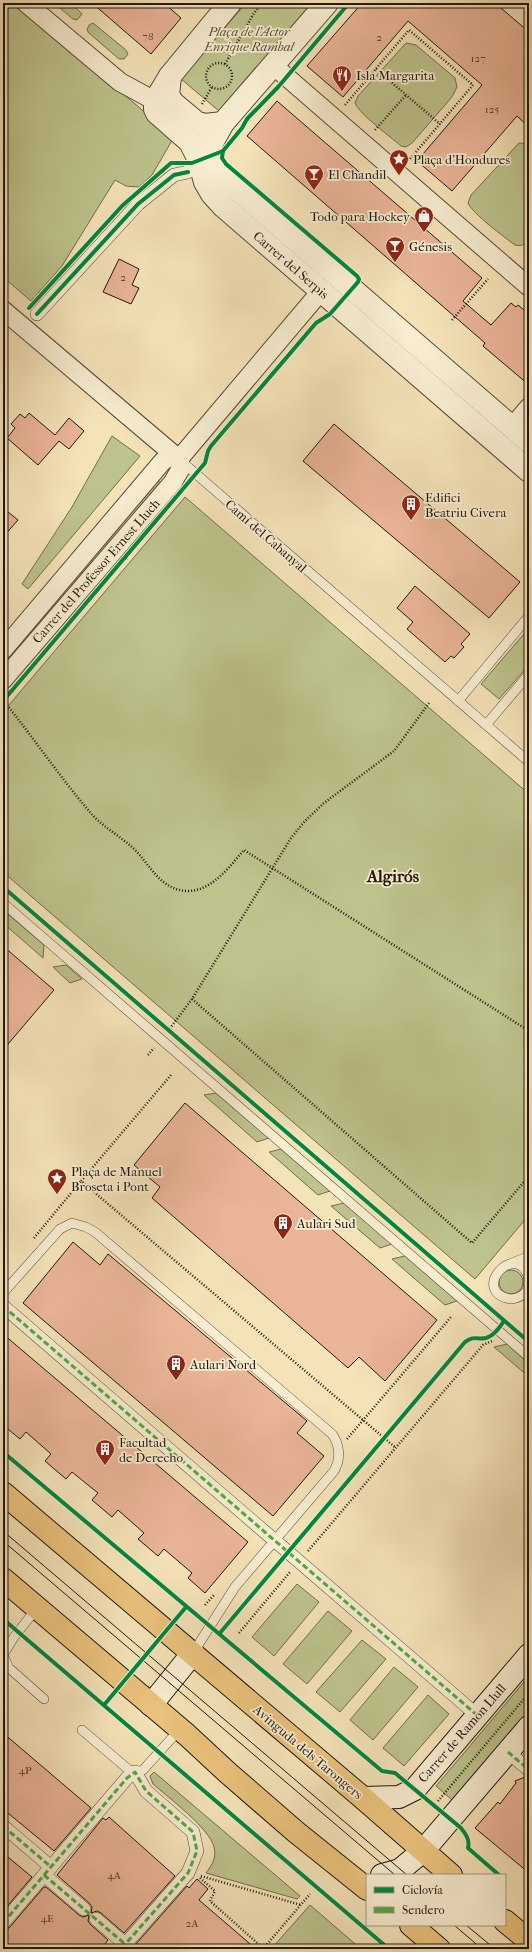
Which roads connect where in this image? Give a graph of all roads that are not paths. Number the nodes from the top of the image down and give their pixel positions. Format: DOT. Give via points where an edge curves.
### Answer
graph roads {
  1 [pos="26,3"];
  2 [pos="230,3"];
  3 [pos="327,3"];
  4 [pos="274,66"];
  5 [pos="170,76"];
  6 [pos="132,89"];
  7 [pos="155,101"];
  8 [pos="224,123"];
  9 [pos="210,156"];
  10 [pos="188,172"];
  11 [pos="529,287"];
  12 [pos="321,291"];
  13 [pos="3,310"];
  14 [pos="37,314"];
  15 [pos="529,408"];
  16 [pos="512,427"];
  17 [pos="529,442"];
  18 [pos="179,459"];
  19 [pos="529,471"];
  20 [pos="529,616"];
  21 [pos="3,650"];
  22 [pos="529,674"];
  23 [pos="3,680"];
  24 [pos="458,701"];
  25 [pos="486,725"];
  26 [pos="529,762"];
  27 [pos="3,903"];
  28 [pos="529,1256"];
  29 [pos="508,1264"];
  30 [pos="529,1280"];
  31 [pos="529,1285"];
  32 [pos="3,1292"];
  33 [pos="3,1306"];
  34 [pos="529,1357"];
  35 [pos="3,1493"];
  36 [pos="274,1540"];
  37 [pos="3,1579"];
  38 [pos="37,1608"];
  39 [pos="193,1654"];
  40 [pos="3,1655"];
  41 [pos="529,1655"];
  42 [pos="44,1699"];
  43 [pos="151,1705"];
  44 [pos="478,1716"];
  45 [pos="529,1727"];
  46 [pos="180,1729"];
  47 [pos="82,1730"];
  48 [pos="508,1752"];
  49 [pos="529,1770"];
  50 [pos="135,1772"];
  51 [pos="363,1798"];
  52 [pos="3,1826"];
  53 [pos="423,1851"];
  54 [pos="48,1871"];
  55 [pos="386,1874"];
  56 [pos="450,1874"];
  57 [pos="363,1883"];
  58 [pos="84,1909"];
  59 [pos="96,1919"];
  60 [pos="506,1922"];
  61 [pos="3,1923"];
  62 [pos="412,1926"];
  63 [pos="529,1941"];
  64 [pos="123,1946"];
  65 [pos="439,1949"];
  1 -- 6 [label="street, Carrer del Serpis" via="120,82"];
  2 -- 5 [label="street"];
  3 -- 4 [label="street"];
  4 -- 8 [label="street"];
  4 -- 11 [label="street"];
  5 -- 6 [label="street" via="146,88"];
  5 -- 7 [label="street"];
  5 -- 8 [label="street" via="168,95 173,103 197,123"];
  6 -- 7 [label="street, Carrer del Serpis"];
  7 -- 9 [label="street, Carrer del Serpis" via="196,134"];
  7 -- 12 [label="street, Carrer del Serpis" via="157,113 194,148 205,182 212,194"];
  8 -- 9 [label="street" via="212,143"];
  9 -- 16 [label="street, Carrer del Serpis" via="218,173"];
  10 -- 14 [label="street" via="174,175 134,208"];
  12 -- 18 [label="street, Carrer del Professor Ernest Lluch"];
  12 -- 19 [label="street, Carrer del Serpis"];
  13 -- 18 [label="street, Camí del Cabanyal"];
  15 -- 16 [label="street"];
  16 -- 17 [label="street, Carrer del Serpis"];
  18 -- 21 [label="street, Carrer del Professor Ernest Lluch" via="170,457 163,461"];
  18 -- 23 [label="street, Carrer del Professor Ernest Lluch" via="181,468 173,482"];
  18 -- 24 [label="lane, Camí del Cabanyal"];
  20 -- 24 [label="lane"];
  22 -- 25 [label="lane"];
  24 -- 25 [label="lane, Camí del Cabanyal"];
  25 -- 26 [label="lane, Camí del Cabanyal"];
  27 -- 34 [label="lane"];
  28 -- 29 [label="lane"];
  29 -- 30 [label="lane" via="519,1266 527,1273"];
  29 -- 31 [label="lane" via="495,1274 494,1286 500,1295 505,1298 523,1296"];
  30 -- 31 [label="lane"];
  32 -- 36 [label="lane" via="65,1225 72,1223 86,1227 332,1434 339,1449 337,1466"];
  33 -- 36 [label="street"];
  35 -- 39 [label="main road, Avinguda dels Tarongers"];
  36 -- 39 [label="lane" via="235,1587"];
  36 -- 44 [label="street"];
  37 -- 38 [label="main road"];
  38 -- 40 [label="lane"];
  38 -- 43 [label="main road"];
  39 -- 43 [label="street"];
  39 -- 51 [label="main road, Avinguda dels Tarongers"];
  40 -- 42 [label="lane" via="9,1668"];
  41 -- 44 [label="street, Carrer de Ramon Llull"];
  43 -- 46 [label="main road"];
  44 -- 51 [label="street, Carrer de Ramon Llull" via="414,1789 399,1797"];
  45 -- 48 [label="street"];
  46 -- 50 [label="lane" via="143,1770"];
  46 -- 57 [label="main road" via="238,1782"];
  47 -- 50 [label="lane" via="129,1770"];
  48 -- 49 [label="street"];
  48 -- 53 [label="street"];
  50 -- 54 [label="street"];
  50 -- 64 [label="street" via="146,1791 193,1832 197,1851 188,1873"];
  51 -- 53 [label="main road, Avinguda dels Tarongers"];
  52 -- 54 [label="street"];
  53 -- 55 [label="street" via="400,1870"];
  53 -- 56 [label="main road, Avinguda dels Tarongers"];
  54 -- 58 [label="street"];
  54 -- 61 [label="street"];
  59 -- 64 [label="street"];
  60 -- 63 [label="main road"];
  62 -- 65 [label="main road"];
}
